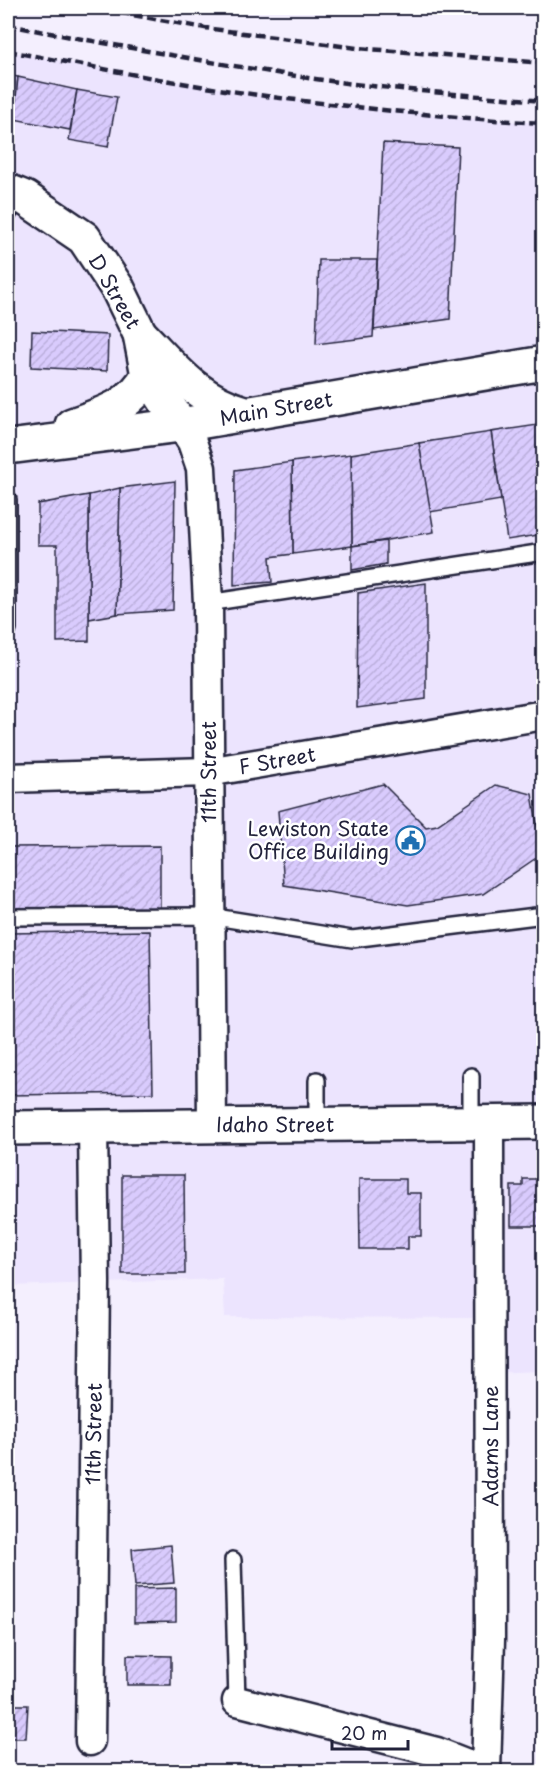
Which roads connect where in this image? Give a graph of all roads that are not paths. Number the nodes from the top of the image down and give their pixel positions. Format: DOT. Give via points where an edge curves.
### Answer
graph roads {
  1 [pos="11,200"];
  2 [pos="140,334"];
  3 [pos="543,363"];
  4 [pos="148,375"];
  5 [pos="245,413"];
  6 [pos="181,425"];
  7 [pos="8,447"];
  8 [pos="8,500"];
  9 [pos="543,552"];
  10 [pos="208,603"];
  11 [pos="8,629"];
  12 [pos="543,715"];
  13 [pos="208,772"];
  14 [pos="8,778"];
  15 [pos="543,915"];
  16 [pos="209,916"];
  17 [pos="8,917"];
  18 [pos="471,1076"];
  19 [pos="317,1080"];
  20 [pos="543,1122"];
  21 [pos="480,1123"];
  22 [pos="317,1124"];
  23 [pos="212,1125"];
  24 [pos="93,1127"];
  25 [pos="8,1128"];
  26 [pos="233,1560"];
  27 [pos="237,1701"];
  28 [pos="90,1741"];
  29 [pos="487,1771"];
  1 -- 2 [label="main road, D Street" via="84,238 118,289"];
  2 -- 4 [label="main road, D Street"];
  2 -- 5 [label="main road" via="194,389 223,407"];
  3 -- 5 [label="main road, Main Street"];
  4 -- 6 [label="main road, D Street"];
  4 -- 7 [label="main road" via="137,393 119,407"];
  5 -- 6 [label="main road, Main Street"];
  6 -- 7 [label="main road, Main Street"];
  6 -- 10 [label="street, 11th Street" via="201,468"];
  8 -- 11 [label="lane"];
  9 -- 10 [label="lane"];
  10 -- 13 [label="street, 11th Street"];
  12 -- 13 [label="street, F Street"];
  13 -- 14 [label="street, F Street"];
  13 -- 16 [label="street, 11th Street"];
  15 -- 16 [label="lane" via="352,939"];
  16 -- 17 [label="lane"];
  16 -- 23 [label="street, 11th Street"];
  18 -- 21 [label="lane"];
  19 -- 22 [label="lane"];
  20 -- 21 [label="main road, Idaho Street"];
  21 -- 22 [label="main road, Idaho Street"];
  21 -- 29 [label="street, Adams Lane" via="490,1640"];
  22 -- 23 [label="main road, Idaho Street"];
  23 -- 24 [label="main road, Idaho Street"];
  24 -- 25 [label="main road, Idaho Street"];
  24 -- 28 [label="street, 11th Street"];
  26 -- 27 [label="lane"];
  27 -- 29 [label="street" via="437,1752"];
}
